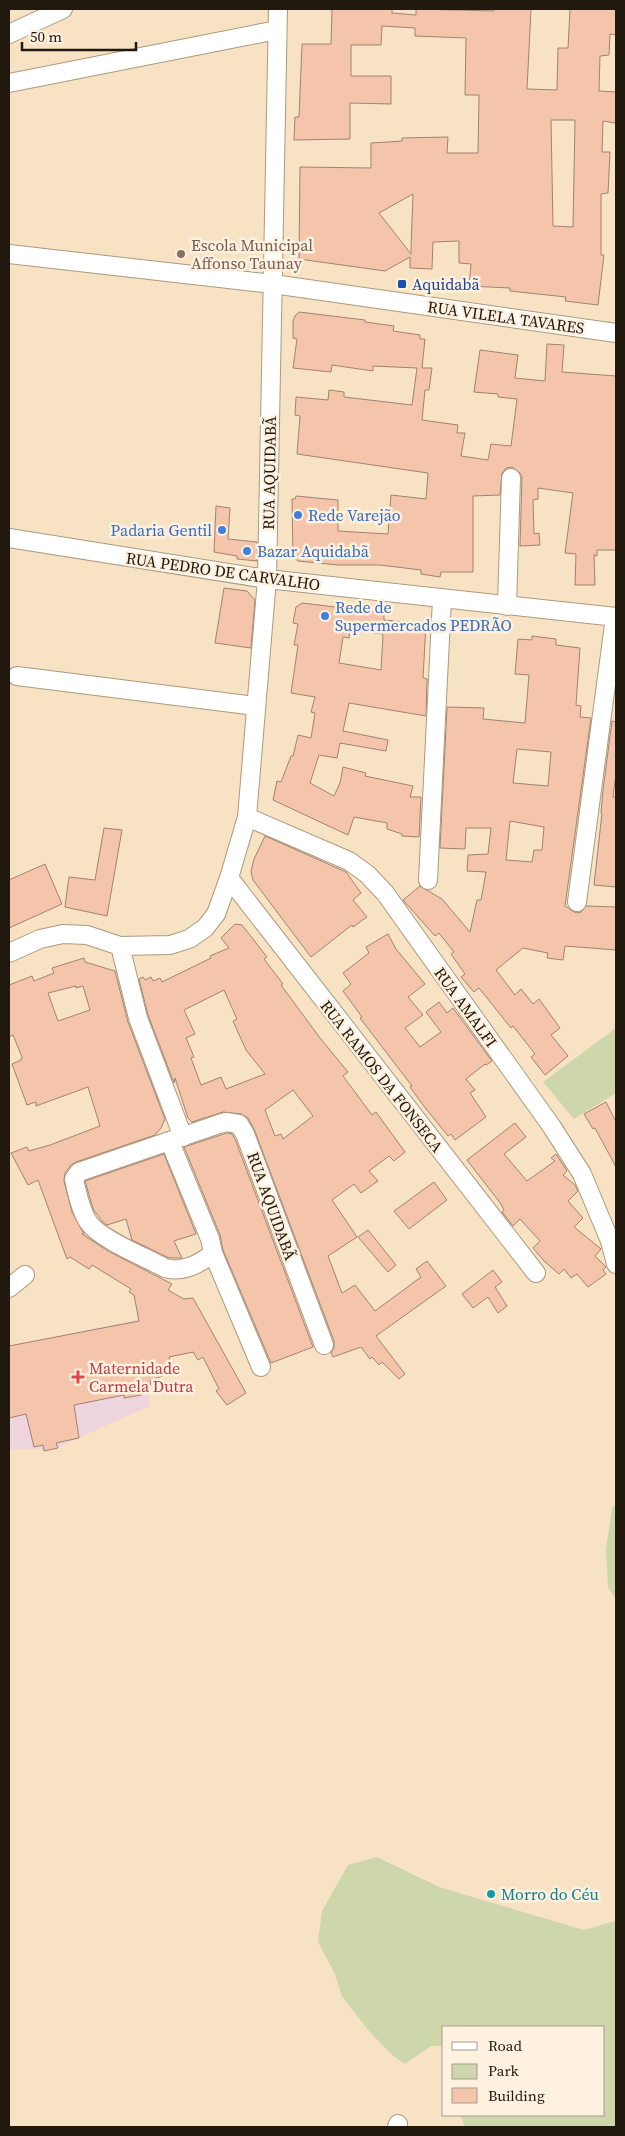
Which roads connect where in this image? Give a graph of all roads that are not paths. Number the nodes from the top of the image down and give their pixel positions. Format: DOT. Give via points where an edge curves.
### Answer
graph roads {
  1 [pos="63,9"];
  2 [pos="278,9"];
  3 [pos="278,30"];
  4 [pos="9,34"];
  5 [pos="9,83"];
  6 [pos="9,254"];
  7 [pos="273,284"];
  8 [pos="616,332"];
  9 [pos="510,478"];
  10 [pos="9,538"];
  11 [pos="267,579"];
  12 [pos="442,599"];
  13 [pos="507,606"];
  14 [pos="615,617"];
  15 [pos="17,676"];
  16 [pos="256,706"];
  17 [pos="247,816"];
  18 [pos="229,878"];
  19 [pos="428,880"];
  20 [pos="577,902"];
  21 [pos="120,946"];
  22 [pos="9,953"];
  23 [pos="176,1139"];
  24 [pos="213,1253"];
  25 [pos="616,1264"];
  26 [pos="536,1273"];
  27 [pos="25,1275"];
  28 [pos="9,1288"];
  29 [pos="324,1345"];
  30 [pos="261,1367"];
  1 -- 4 [label="street"];
  2 -- 3 [label="street, RUA AQUIDABÃ"];
  3 -- 5 [label="street"];
  3 -- 7 [label="street, RUA AQUIDABÃ"];
  6 -- 7 [label="street, RUA VILELA TAVARES"];
  7 -- 8 [label="street, RUA VILELA TAVARES"];
  7 -- 11 [label="street, RUA AQUIDABÃ"];
  9 -- 13 [label="street"];
  10 -- 11 [label="street, RUA PEDRO DE CARVALHO"];
  11 -- 12 [label="street, RUA PEDRO DE CARVALHO"];
  11 -- 16 [label="street, RUA AQUIDABÃ"];
  12 -- 13 [label="street, RUA PEDRO DE CARVALHO"];
  12 -- 19 [label="street"];
  13 -- 14 [label="street, RUA PEDRO DE CARVALHO"];
  14 -- 20 [label="street"];
  15 -- 16 [label="street"];
  16 -- 17 [label="street, RUA AQUIDABÃ"];
  17 -- 18 [label="street, RUA AQUIDABÃ"];
  17 -- 25 [label="street, RUA AMALFI" via="348,861 367,874 385,893 582,1174 610,1240"];
  18 -- 21 [label="street, RUA AQUIDABÃ" via="216,914 205,928 189,939 170,945"];
  18 -- 26 [label="street, RUA RAMOS DA FONSECA"];
  21 -- 22 [label="street, RUA AQUIDABÃ" via="87,935 63,934 40,939"];
  21 -- 23 [label="street" via="138,1018"];
  23 -- 24 [label="street"];
  23 -- 24 [label="street, RUA AQUIDABÃ" via="79,1172 74,1180 83,1210 95,1231 165,1268 184,1269"];
  23 -- 29 [label="street, RUA AQUIDABÃ" via="226,1122 234,1122 242,1128"];
  24 -- 30 [label="street"];
  27 -- 28 [label="street"];
}
